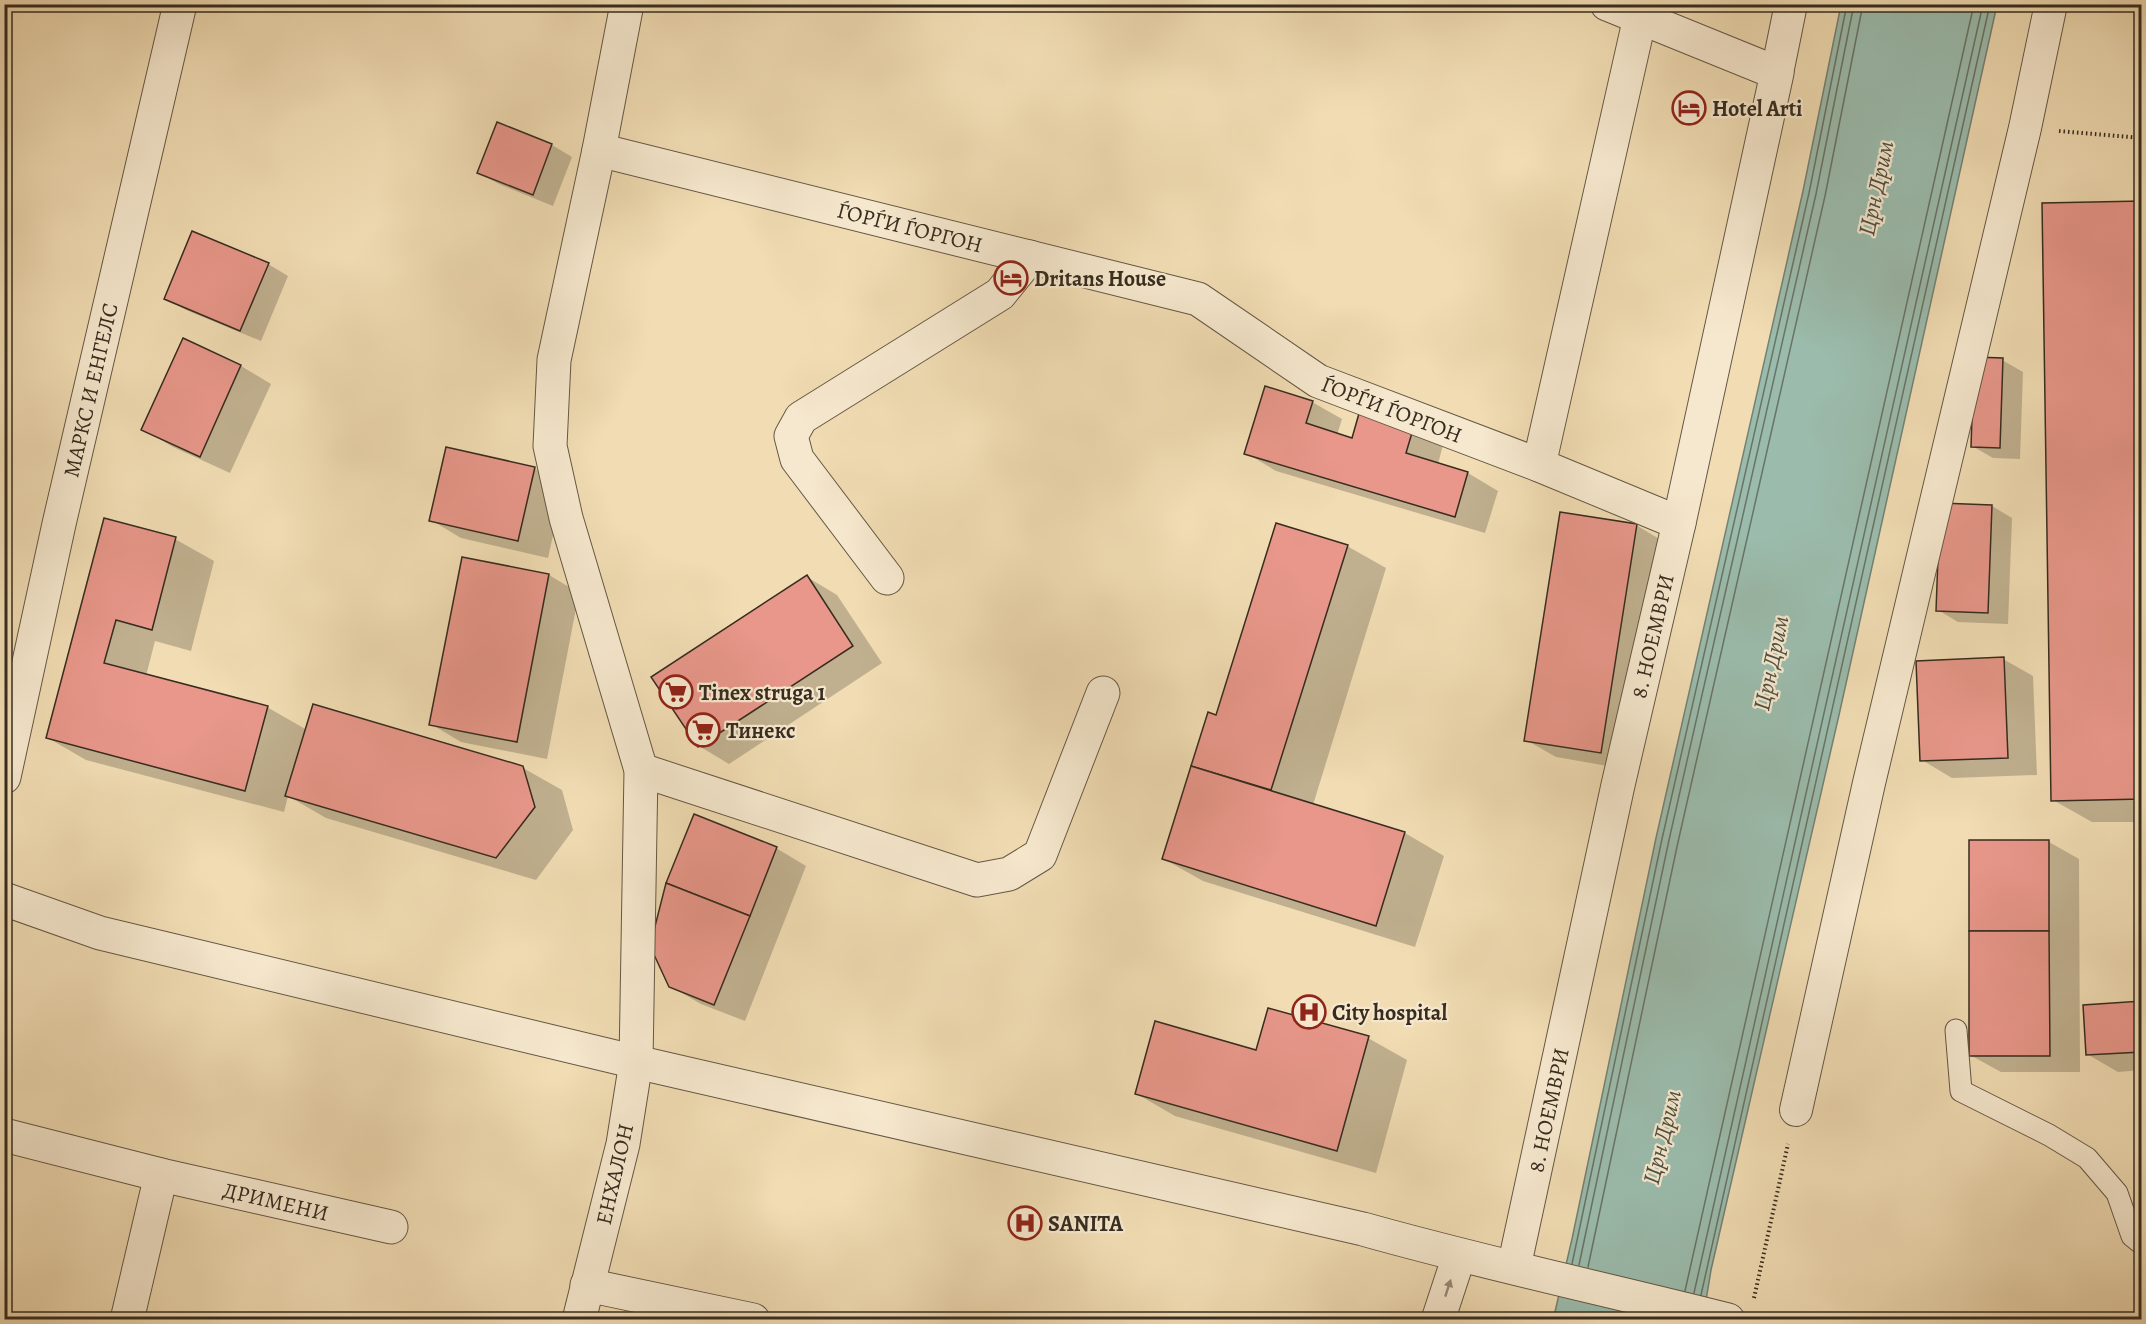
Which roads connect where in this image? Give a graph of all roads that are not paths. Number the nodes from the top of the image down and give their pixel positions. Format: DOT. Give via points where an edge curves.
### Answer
graph roads {
  1 [pos="180,4"];
  2 [pos="627,4"];
  3 [pos="1606,4"];
  4 [pos="1791,4"];
  5 [pos="2051,4"];
  6 [pos="1641,11"];
  7 [pos="1777,73"];
  8 [pos="599,150"];
  9 [pos="1030,257"];
  10 [pos="1539,465"];
  11 [pos="1679,523"];
  12 [pos="887,578"];
  13 [pos="1103,693"];
  14 [pos="641,770"];
  15 [pos="4,777"];
  16 [pos="4,898"];
  17 [pos="1956,1030"];
  18 [pos="636,1062"];
  19 [pos="1796,1110"];
  20 [pos="4,1135"];
  21 [pos="161,1175"];
  22 [pos="391,1227"];
  23 [pos="2142,1244"];
  24 [pos="1458,1256"];
  25 [pos="1514,1267"];
  26 [pos="587,1285"];
  27 [pos="1740,1314"];
  28 [pos="126,1320"];
  29 [pos="579,1320"];
  30 [pos="753,1320"];
  31 [pos="1438,1320"];
  1 -- 15 [label="street, МАРКС И ЕНГЕЛС"];
  2 -- 8 [label="street, ЕНХАЛОН"];
  3 -- 6 [label="street"];
  4 -- 7 [label="street, 8. НОЕМВРИ"];
  5 -- 19 [label="street"];
  6 -- 7 [label="street"];
  6 -- 10 [label="street"];
  7 -- 11 [label="street, 8. НОЕМВРИ"];
  8 -- 9 [label="street, ЃОРЃИ ЃОРГОН"];
  8 -- 14 [label="street, ЕНХАЛОН" via="554,360 550,446 566,518"];
  9 -- 10 [label="street, ЃОРЃИ ЃОРГОН" via="1198,298 1318,381"];
  9 -- 12 [label="street" via="1000,294 801,418 791,436 797,459"];
  10 -- 11 [label="street, ЃОРЃИ ЃОРГОН"];
  11 -- 25 [label="street, 8. НОЕМВРИ"];
  13 -- 14 [label="street" via="1041,855 1009,874 977,880"];
  14 -- 18 [label="street, ЕНХАЛОН"];
  16 -- 18 [label="street" via="100,933"];
  17 -- 23 [label="lane" via="1961,1091 2087,1158 2117,1193 2132,1236"];
  18 -- 24 [label="street" via="1363,1229"];
  18 -- 26 [label="street, ЕНХАЛОН" via="623,1144"];
  20 -- 21 [label="street, ДРИМЕНИ"];
  21 -- 22 [label="street, ДРИМЕНИ"];
  21 -- 28 [label="street"];
  24 -- 25 [label="street"];
  31 -- 24 [label="street, one-way"];
  25 -- 27 [label="street"];
  26 -- 29 [label="street, ЕНХАЛОН"];
  26 -- 30 [label="street"];
}
